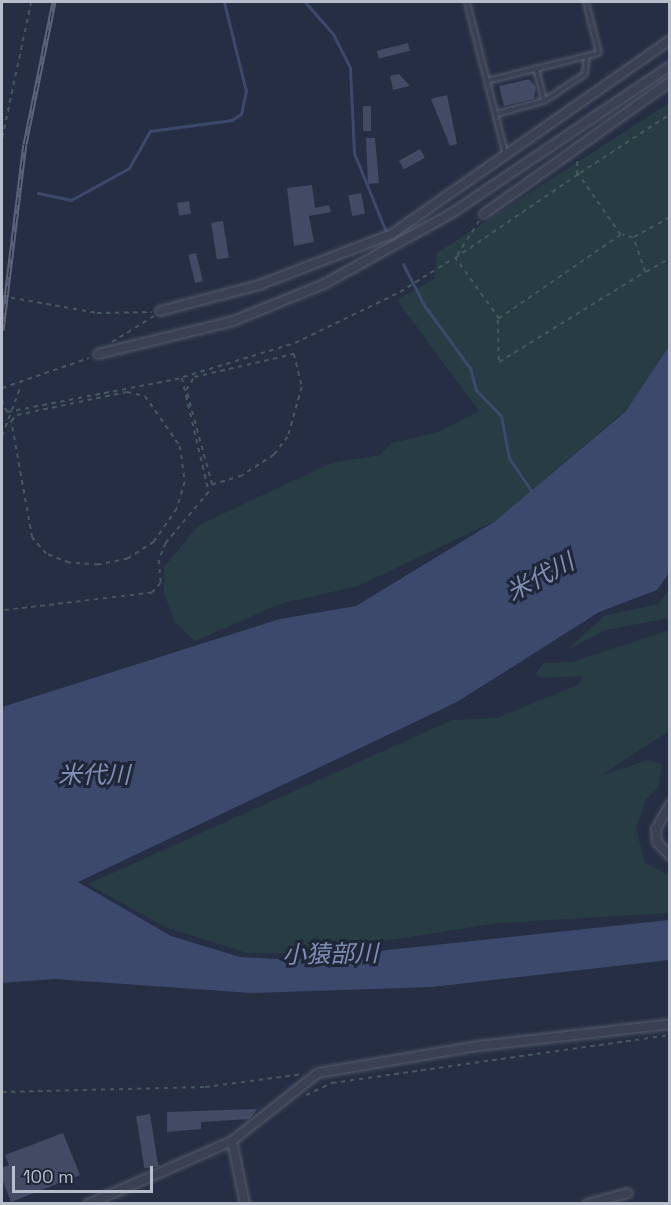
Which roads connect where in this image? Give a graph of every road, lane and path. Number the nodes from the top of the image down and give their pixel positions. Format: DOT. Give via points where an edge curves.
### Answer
graph roads {
  1 [pos="32,2"];
  2 [pos="467,2"];
  3 [pos="586,2"];
  4 [pos="669,40"];
  5 [pos="587,56"];
  6 [pos="669,66"];
  7 [pos="536,68"];
  8 [pos="487,81"];
  9 [pos="669,82"];
  10 [pos="544,101"];
  11 [pos="496,114"];
  12 [pos="669,114"];
  13 [pos="3,124"];
  14 [pos="2,138"];
  15 [pos="577,149"];
  16 [pos="505,152"];
  17 [pos="577,174"];
  18 [pos="484,214"];
  19 [pos="669,217"];
  20 [pos="621,235"];
  21 [pos="633,238"];
  22 [pos="456,258"];
  23 [pos="669,258"];
  24 [pos="645,272"];
  25 [pos="2,296"];
  26 [pos="160,312"];
  27 [pos="499,319"];
  28 [pos="98,354"];
  29 [pos="32,378"];
  30 [pos="182,378"];
  31 [pos="21,385"];
  32 [pos="2,388"];
  33 [pos="186,390"];
  34 [pos="2,400"];
  35 [pos="7,412"];
  36 [pos="11,421"];
  37 [pos="2,436"];
  38 [pos="2,611"];
  39 [pos="669,804"];
  40 [pos="669,856"];
  41 [pos="669,1024"];
  42 [pos="669,1035"];
  43 [pos="318,1072"];
  44 [pos="2,1092"];
  45 [pos="296,1099"];
  46 [pos="232,1141"];
  47 [pos="628,1193"];
  48 [pos="88,1203"];
  49 [pos="245,1203"];
  50 [pos="587,1203"];
  1 -- 13 [label="path"];
  2 -- 8 [label="lane"];
  3 -- 5 [label="lane" via="599,53"];
  4 -- 16 [label="street"];
  5 -- 7 [label="lane"];
  5 -- 10 [label="lane" via="585,74"];
  6 -- 28 [label="street" via="452,213 324,284 234,321"];
  7 -- 8 [label="lane"];
  7 -- 10 [label="lane"];
  8 -- 11 [label="lane"];
  9 -- 15 [label="street"];
  10 -- 11 [label="lane"];
  11 -- 16 [label="lane"];
  12 -- 17 [label="path"];
  13 -- 14 [label="path"];
  15 -- 17 [label="path"];
  15 -- 18 [label="street"];
  16 -- 26 [label="street" via="382,239 259,285"];
  17 -- 20 [label="path"];
  17 -- 22 [label="path"];
  18 -- 22 [label="path"];
  19 -- 21 [label="path"];
  20 -- 21 [label="path"];
  20 -- 27 [label="path"];
  21 -- 24 [label="path"];
  22 -- 27 [label="path"];
  22 -- 30 [label="path" via="410,286 295,343"];
  23 -- 24 [label="path"];
  24 -- 27 [label="path" via="499,362 494,327"];
  25 -- 26 [label="path" via="97,313"];
  29 -- 31 [label="path"];
  30 -- 35 [label="path"];
  30 -- 38 [label="path" via="209,492 166,543 159,560 161,583 152,593"];
  31 -- 32 [label="path"];
  31 -- 35 [label="path"];
  33 -- 33 [label="path" via="212,485 242,476 274,455 288,437 302,387 294,354 194,377"];
  34 -- 35 [label="path"];
  35 -- 37 [label="path"];
  36 -- 36 [label="path" via="32,538 46,554 69,563 128,559 154,542 177,509 185,482 180,446 145,396 127,392 17,415"];
  39 -- 40 [label="street" via="656,829 657,843"];
  41 -- 43 [label="street" via="478,1046"];
  42 -- 45 [label="path" via="332,1083"];
  43 -- 44 [label="path" via="206,1087"];
  43 -- 46 [label="street"];
  46 -- 48 [label="street"];
  46 -- 49 [label="street"];
  47 -- 50 [label="street"];
}
